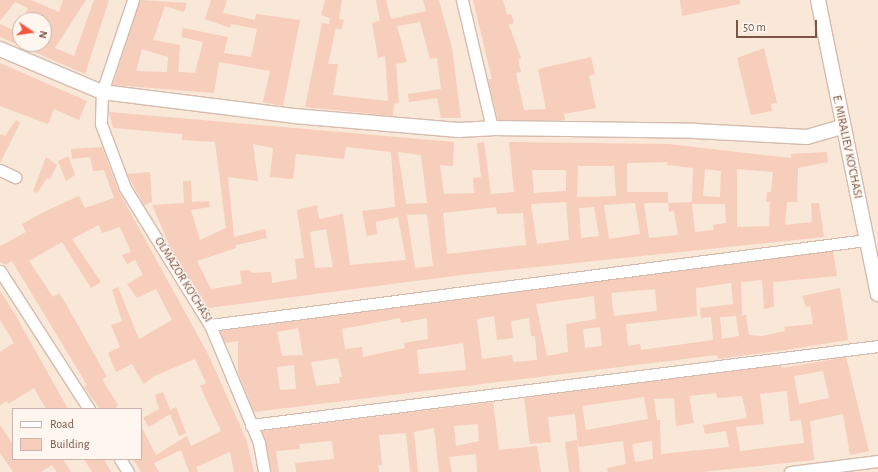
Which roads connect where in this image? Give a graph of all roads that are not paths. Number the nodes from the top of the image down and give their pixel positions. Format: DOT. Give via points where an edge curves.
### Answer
graph roads {
  1 [pos="133,0"];
  2 [pos="462,0"];
  3 [pos="818,0"];
  4 [pos="0,49"];
  5 [pos="102,92"];
  6 [pos="842,127"];
  7 [pos="492,128"];
  8 [pos="0,170"];
  9 [pos="15,177"];
  10 [pos="866,240"];
  11 [pos="0,270"];
  12 [pos="878,294"];
  13 [pos="210,325"];
  14 [pos="878,346"];
  15 [pos="88,408"];
  16 [pos="251,425"];
  17 [pos="121,460"];
  18 [pos="878,461"];
  19 [pos="128,472"];
  20 [pos="264,472"];
  21 [pos="790,472"];
  1 -- 5 [label="street, OLMAZOR KO'CHASI"];
  2 -- 7 [label="street"];
  3 -- 6 [label="street, E. MIRALIEV KO'CHASI"];
  4 -- 5 [label="street"];
  5 -- 7 [label="street" via="294,116 458,130"];
  5 -- 13 [label="street, OLMAZOR KO'CHASI" via="101,124 126,188"];
  6 -- 7 [label="street" via="807,137 695,131"];
  6 -- 10 [label="street, E. MIRALIEV KO'CHASI"];
  8 -- 9 [label="street"];
  10 -- 12 [label="street, E. MIRALIEV KO'CHASI"];
  10 -- 13 [label="street"];
  11 -- 15 [label="street"];
  13 -- 16 [label="street, OLMAZOR KO'CHASI"];
  14 -- 16 [label="street"];
  16 -- 20 [label="street, OLMAZOR KO'CHASI" via="259,443"];
  17 -- 19 [label="street"];
  18 -- 21 [label="street"];
}
